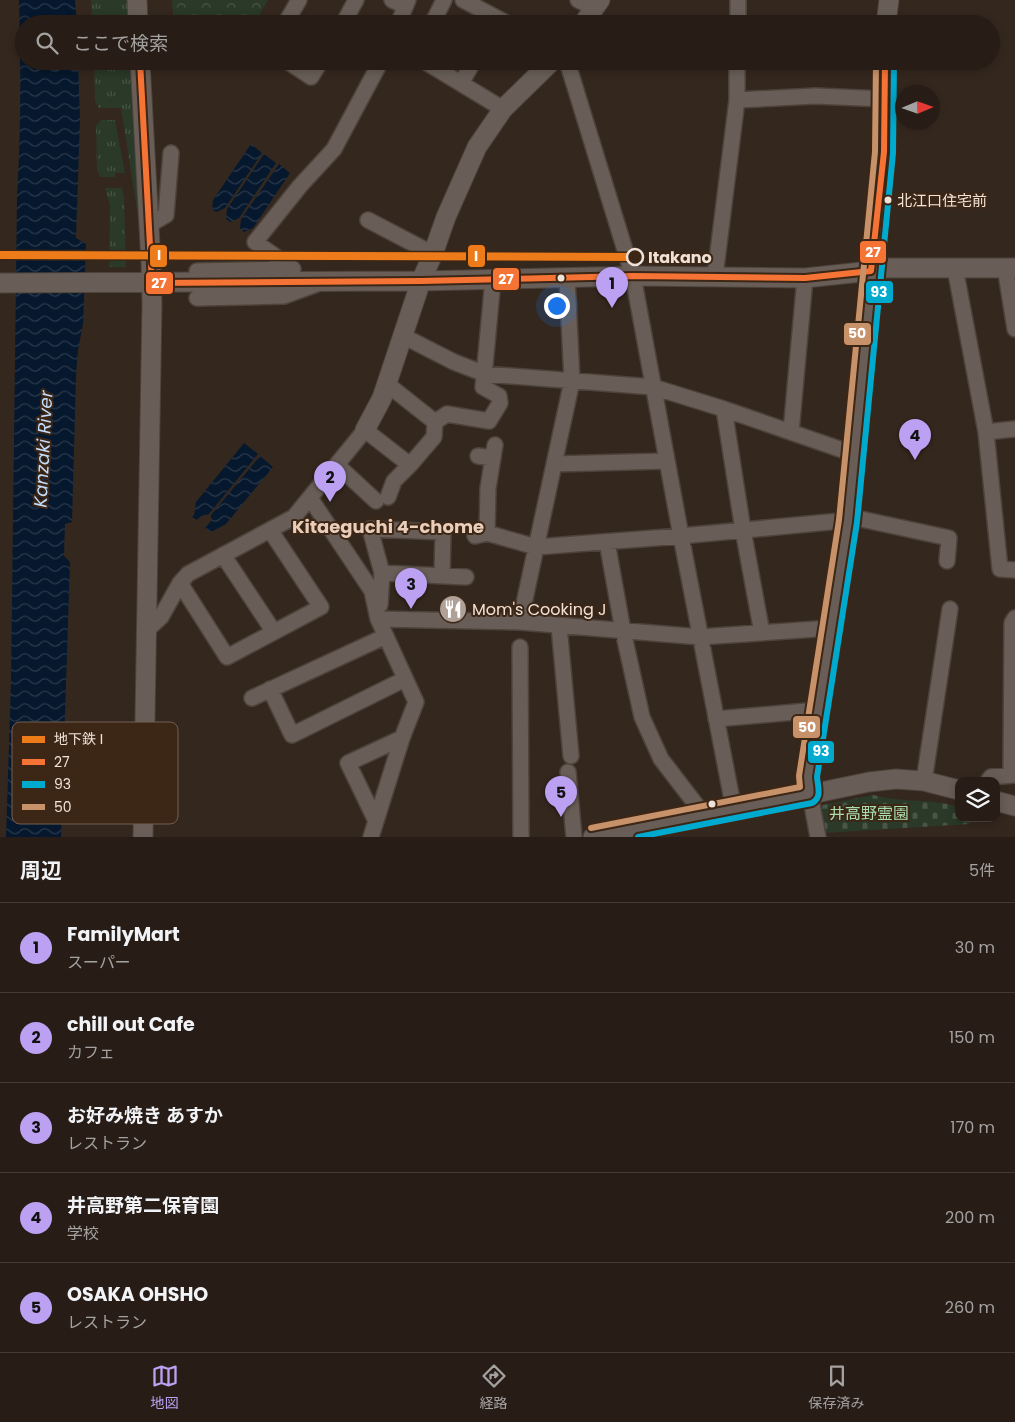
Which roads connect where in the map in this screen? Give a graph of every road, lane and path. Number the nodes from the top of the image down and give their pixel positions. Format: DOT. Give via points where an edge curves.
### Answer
graph roads {
  1 [pos="137,0"];
  2 [pos="299,0"];
  3 [pos="356,0"];
  4 [pos="444,0"];
  5 [pos="463,0"];
  6 [pos="738,0"];
  7 [pos="888,0"];
  8 [pos="402,2"];
  9 [pos="591,3"];
  10 [pos="138,15"];
  11 [pos="290,15"];
  12 [pos="347,15"];
  13 [pos="400,15"];
  14 [pos="436,15"];
  15 [pos="488,15"];
  16 [pos="586,15"];
  17 [pos="738,15"];
  18 [pos="887,15"];
  19 [pos="141,70"];
  20 [pos="301,70"];
  21 [pos="316,70"];
  22 [pos="376,70"];
  23 [pos="440,70"];
  24 [pos="469,70"];
  25 [pos="543,70"];
  26 [pos="570,70"];
  27 [pos="738,70"];
  28 [pos="886,70"];
  29 [pos="462,83"];
  30 [pos="885,99"];
  31 [pos="737,100"];
  32 [pos="503,109"];
  33 [pos="171,153"];
  34 [pos="368,220"];
  35 [pos="150,225"];
  36 [pos="433,254"];
  37 [pos="1010,267"];
  38 [pos="292,268"];
  39 [pos="955,268"];
  40 [pos="871,271"];
  41 [pos="197,272"];
  42 [pos="633,276"];
  43 [pos="715,276"];
  44 [pos="567,277"];
  45 [pos="805,278"];
  46 [pos="493,279"];
  47 [pos="325,281"];
  48 [pos="421,281"];
  49 [pos="145,282"];
  50 [pos="0,283"];
  51 [pos="197,298"];
  52 [pos="1015,329"];
  53 [pos="403,336"];
  54 [pos="485,374"];
  55 [pos="572,380"];
  56 [pos="387,384"];
  57 [pos="653,387"];
  58 [pos="724,409"];
  59 [pos="435,422"];
  60 [pos="1015,429"];
  61 [pos="365,430"];
  62 [pos="791,432"];
  63 [pos="986,432"];
  64 [pos="489,453"];
  65 [pos="854,454"];
  66 [pos="667,461"];
  67 [pos="554,464"];
  68 [pos="337,465"];
  69 [pos="410,465"];
  70 [pos="310,498"];
  71 [pos="848,520"];
  72 [pos="270,530"];
  73 [pos="743,530"];
  74 [pos="681,536"];
  75 [pos="607,542"];
  76 [pos="536,547"];
  77 [pos="223,555"];
  78 [pos="947,561"];
  79 [pos="1015,570"];
  80 [pos="382,573"];
  81 [pos="442,576"];
  82 [pos="466,577"];
  83 [pos="180,583"];
  84 [pos="950,610"];
  85 [pos="1015,618"];
  86 [pos="378,619"];
  87 [pos="520,622"];
  88 [pos="559,626"];
  89 [pos="832,628"];
  90 [pos="147,630"];
  91 [pos="623,631"];
  92 [pos="274,632"];
  93 [pos="762,634"];
  94 [pos="386,636"];
  95 [pos="700,637"];
  96 [pos="520,647"];
  97 [pos="405,679"];
  98 [pos="270,690"];
  99 [pos="252,698"];
  100 [pos="818,710"];
  101 [pos="716,719"];
  102 [pos="145,722"];
  103 [pos="402,738"];
  104 [pos="571,756"];
  105 [pos="568,772"];
  106 [pos="1013,775"];
  107 [pos="991,777"];
  108 [pos="924,781"];
  109 [pos="955,789"];
  110 [pos="810,794"];
  111 [pos="1000,802"];
  112 [pos="1015,806"];
  113 [pos="734,810"];
  114 [pos="704,815"];
  115 [pos="376,820"];
  116 [pos="143,824"];
  117 [pos="143,837"];
  118 [pos="371,837"];
  119 [pos="521,837"];
  120 [pos="574,837"];
  121 [pos="594,837"];
  122 [pos="818,837"];
  1 -- 10 [label="street"];
  2 -- 11 [label="street"];
  3 -- 12 [label="street"];
  4 -- 14 [label="street"];
  5 -- 15 [label="street"];
  6 -- 17 [label="street"];
  7 -- 18 [label="street"];
  8 -- 13 [label="street"];
  9 -- 16 [label="street"];
  19 -- 35 [label="street"];
  20 -- 21 [label="street" via="312,77"];
  22 -- 38 [label="street" via="334,149 255,242"];
  23 -- 29 [label="street"];
  24 -- 29 [label="street"];
  25 -- 32 [label="street"];
  26 -- 42 [label="street"];
  27 -- 31 [label="street"];
  28 -- 30 [label="street"];
  29 -- 32 [label="street"];
  30 -- 31 [label="street" via="815,96"];
  30 -- 40 [label="street" via="884,152"];
  31 -- 43 [label="street"];
  32 -- 36 [label="street" via="477,147"];
  33 -- 35 [label="street" via="166,215"];
  34 -- 36 [label="street"];
  35 -- 49 [label="street"];
  36 -- 48 [label="street"];
  37 -- 39 [label="street"];
  37 -- 52 [label="street"];
  38 -- 41 [label="street"];
  38 -- 47 [label="street"];
  39 -- 40 [label="street" via="884,268"];
  39 -- 63 [label="street"];
  40 -- 45 [label="street"];
  40 -- 65 [label="street"];
  42 -- 43 [label="street"];
  42 -- 44 [label="street"];
  42 -- 57 [label="street"];
  43 -- 45 [label="street"];
  44 -- 46 [label="street"];
  44 -- 55 [label="street"];
  45 -- 62 [label="street"];
  46 -- 48 [label="street"];
  46 -- 54 [label="street"];
  47 -- 48 [label="street"];
  47 -- 49 [label="street"];
  47 -- 51 [label="street" via="284,296"];
  48 -- 53 [label="street"];
  49 -- 50 [label="street"];
  49 -- 90 [label="street"];
  53 -- 54 [label="street"];
  53 -- 56 [label="street"];
  54 -- 55 [label="street"];
  54 -- 59 [label="street" via="483,387 498,396 500,403 489,421 447,414"];
  55 -- 57 [label="street"];
  55 -- 67 [label="street"];
  56 -- 59 [label="street"];
  56 -- 61 [label="street"];
  57 -- 58 [label="street"];
  57 -- 66 [label="street"];
  58 -- 62 [label="street"];
  58 -- 73 [label="street"];
  59 -- 69 [label="street" via="434,437"];
  60 -- 63 [label="street"];
  61 -- 68 [label="street"];
  61 -- 69 [label="street"];
  62 -- 65 [label="street"];
  63 -- 79 [label="street" via="1000,569"];
  64 -- 76 [label="street" via="481,535"];
  65 -- 71 [label="street"];
  66 -- 67 [label="street"];
  66 -- 74 [label="street"];
  67 -- 76 [label="street"];
  68 -- 69 [label="street" via="382,499"];
  68 -- 70 [label="street"];
  70 -- 72 [label="street" via="294,517"];
  70 -- 86 [label="street" via="372,591"];
  71 -- 73 [label="street"];
  71 -- 78 [label="street" via="861,519 948,538"];
  71 -- 89 [label="street"];
  72 -- 77 [label="street"];
  72 -- 92 [label="street" via="322,606"];
  73 -- 74 [label="street"];
  73 -- 93 [label="street"];
  74 -- 75 [label="street"];
  74 -- 95 [label="street"];
  75 -- 76 [label="street"];
  75 -- 91 [label="street"];
  76 -- 87 [label="street"];
  77 -- 83 [label="street" via="188,574"];
  77 -- 92 [label="street"];
  80 -- 81 [label="street"];
  80 -- 81 [label="street" via="370,529 443,532"];
  80 -- 86 [label="street"];
  81 -- 82 [label="street"];
  83 -- 90 [label="street" via="161,617"];
  83 -- 92 [label="street" via="227,657"];
  84 -- 108 [label="street"];
  85 -- 106 [label="street" via="1012,623"];
  86 -- 87 [label="street"];
  86 -- 94 [label="street"];
  87 -- 88 [label="street"];
  88 -- 91 [label="street"];
  88 -- 104 [label="street"];
  89 -- 93 [label="street"];
  89 -- 100 [label="street"];
  90 -- 102 [label="street"];
  91 -- 95 [label="street"];
  91 -- 114 [label="street" via="642,717 661,759"];
  93 -- 95 [label="street"];
  94 -- 97 [label="street"];
  94 -- 98 [label="street"];
  95 -- 101 [label="street"];
  96 -- 119 [label="street"];
  97 -- 98 [label="street" via="292,734"];
  97 -- 103 [label="street" via="416,702"];
  98 -- 99 [label="street"];
  100 -- 101 [label="street"];
  100 -- 110 [label="street" via="808,777"];
  101 -- 113 [label="street"];
  103 -- 115 [label="street"];
  103 -- 115 [label="street" via="348,763"];
  105 -- 120 [label="street"];
  106 -- 107 [label="street"];
  108 -- 109 [label="street"];
  108 -- 110 [label="street" via="878,781"];
  110 -- 113 [label="street"];
  110 -- 122 [label="street"];
  111 -- 112 [label="street"];
  113 -- 114 [label="street"];
  114 -- 121 [label="street"];
  115 -- 118 [label="street"];
  116 -- 117 [label="street"];
}
